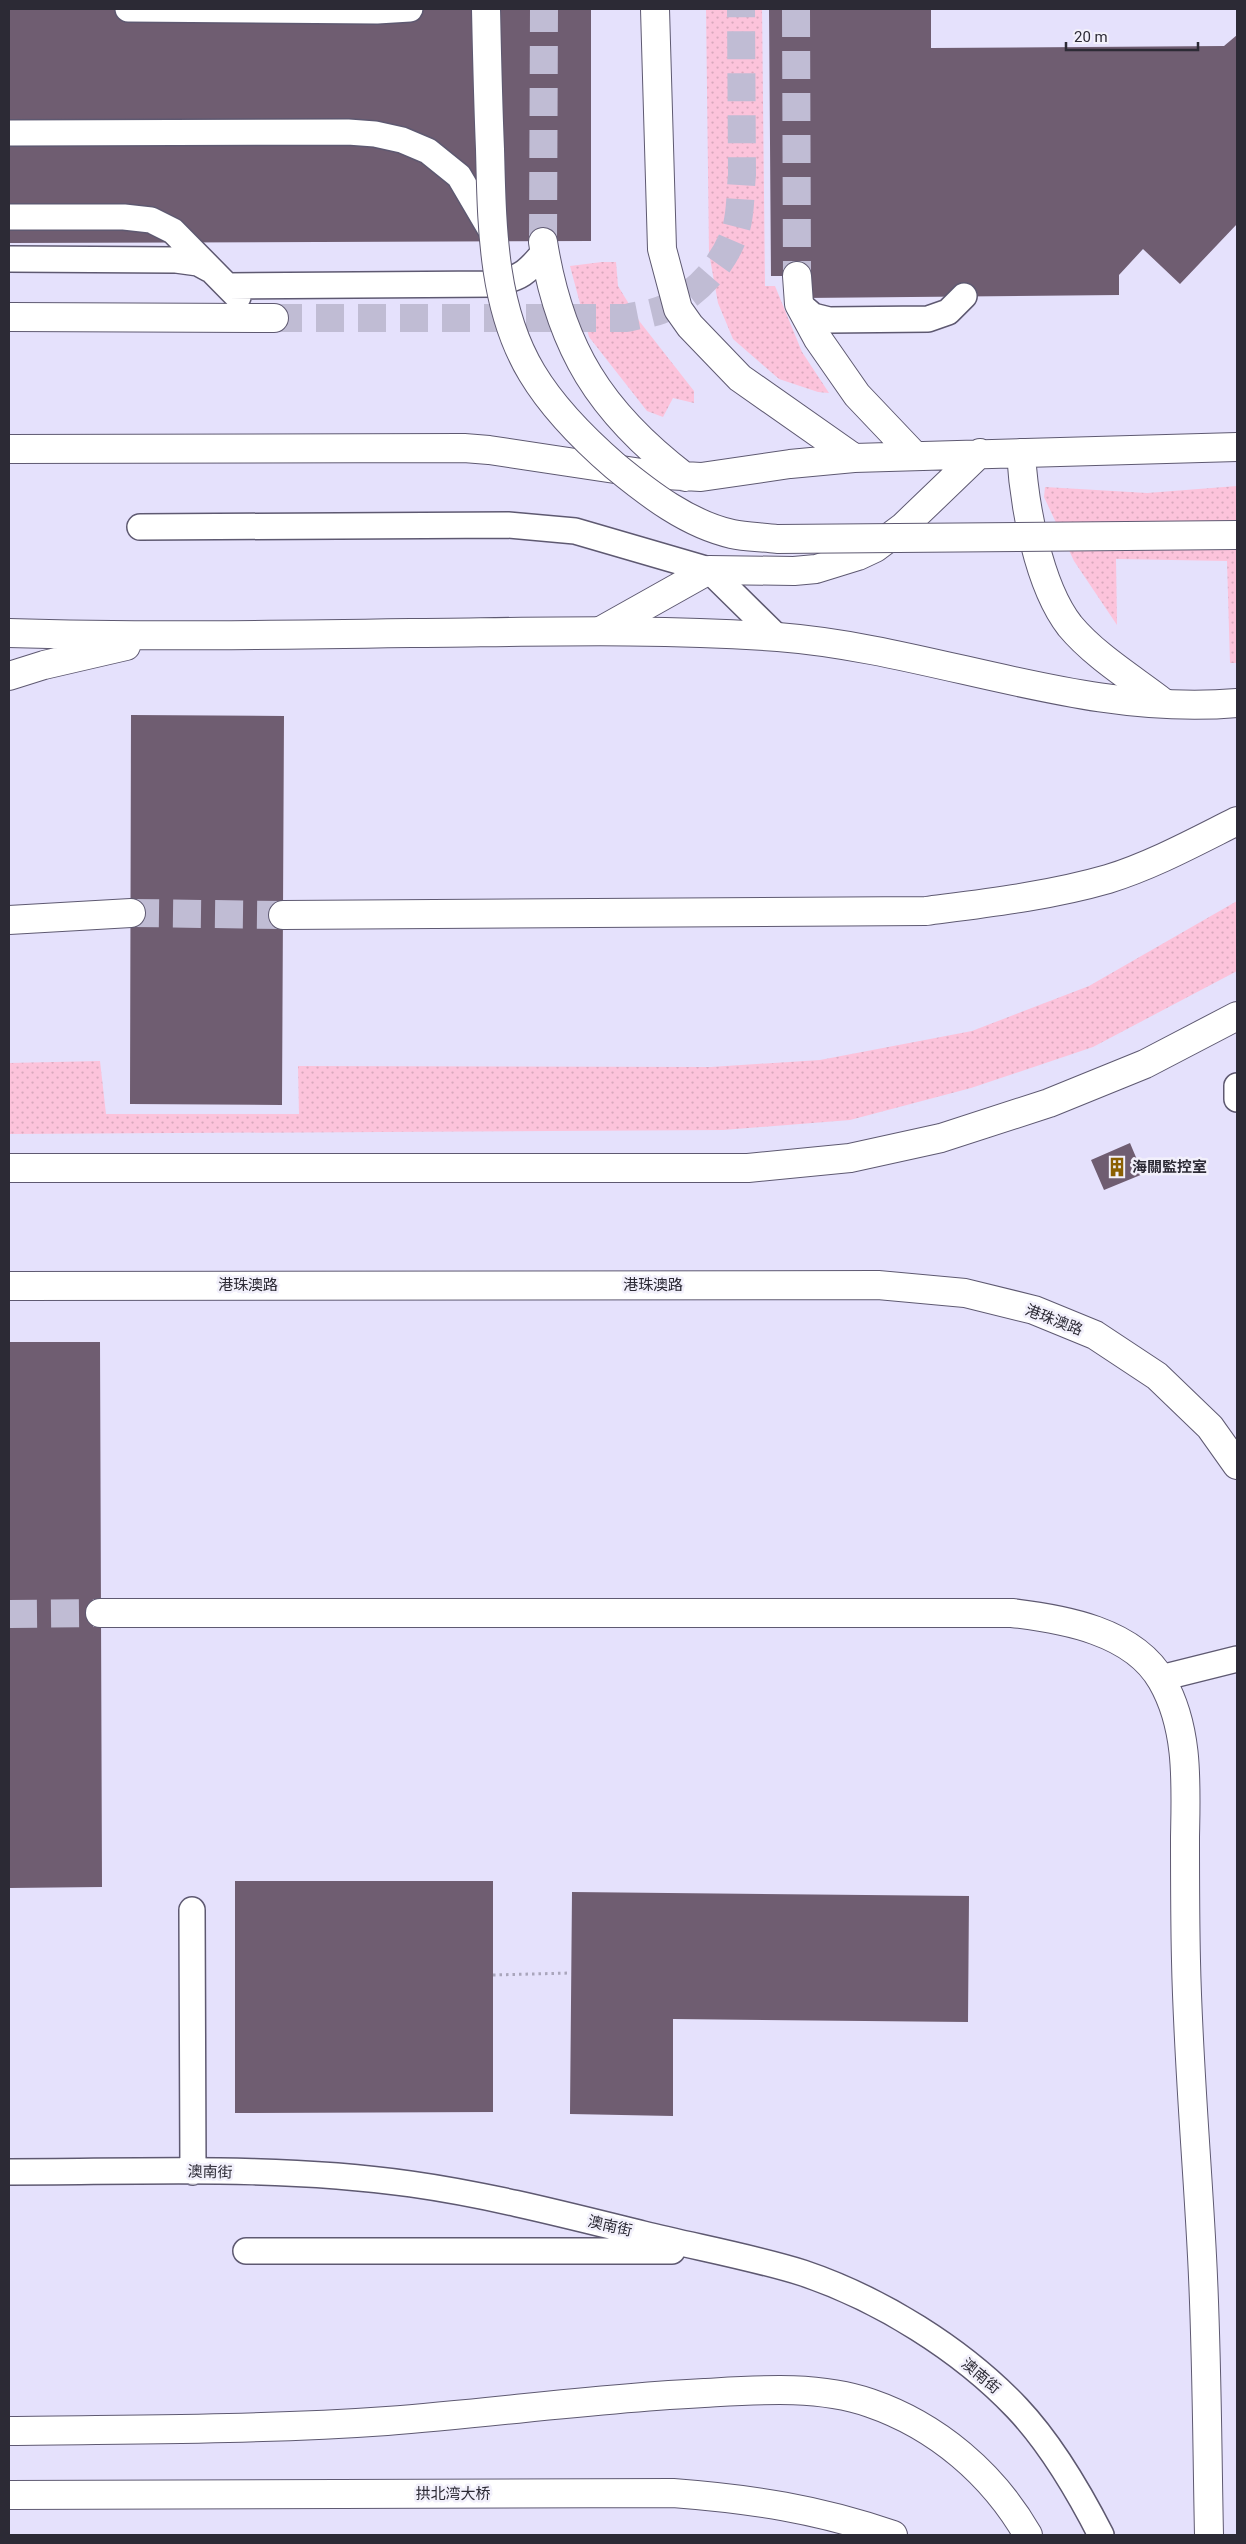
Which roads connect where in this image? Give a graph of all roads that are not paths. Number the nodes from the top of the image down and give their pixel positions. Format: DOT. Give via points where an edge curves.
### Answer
graph roads {
  1 [pos="128,9"];
  2 [pos="410,9"];
  3 [pos="486,9"];
  4 [pos="655,9"];
  5 [pos="9,134"];
  6 [pos="9,217"];
  7 [pos="492,234"];
  8 [pos="544,246"];
  9 [pos="9,259"];
  10 [pos="797,276"];
  11 [pos="221,279"];
  12 [pos="964,296"];
  13 [pos="799,304"];
  14 [pos="9,318"];
  15 [pos="274,318"];
  16 [pos="1237,447"];
  17 [pos="9,449"];
  18 [pos="980,453"];
  19 [pos="1021,453"];
  20 [pos="914,455"];
  21 [pos="854,458"];
  22 [pos="685,477"];
  23 [pos="140,527"];
  24 [pos="1237,535"];
  25 [pos="709,570"];
  26 [pos="602,630"];
  27 [pos="9,633"];
  28 [pos="166,637"];
  29 [pos="776,637"];
  30 [pos="9,655"];
  31 [pos="9,676"];
  32 [pos="1164,703"];
  33 [pos="1237,703"];
  34 [pos="1237,821"];
  35 [pos="130,913"];
  36 [pos="283,915"];
  37 [pos="9,920"];
  38 [pos="1237,1016"];
  39 [pos="1237,1086"];
  40 [pos="1237,1099"];
  41 [pos="9,1168"];
  42 [pos="9,1286"];
  43 [pos="1237,1466"];
  44 [pos="100,1613"];
  45 [pos="1237,1659"];
  46 [pos="1161,1678"];
  47 [pos="192,1910"];
  48 [pos="9,2172"];
  49 [pos="193,2172"];
  50 [pos="246,2251"];
  51 [pos="712,2251"];
  52 [pos="9,2431"];
  53 [pos="9,2495"];
  54 [pos="893,2535"];
  55 [pos="1028,2535"];
  56 [pos="1101,2535"];
  57 [pos="1209,2535"];
  1 -- 2 [label="lane"];
  3 -- 7 [label="main road, bridge"];
  4 -- 21 [label="main road" via="662,249 678,309 740,378"];
  5 -- 7 [label="lane" via="375,134 402,140 428,151 459,176"];
  6 -- 11 [label="lane" via="151,220 173,232"];
  7 -- 24 [label="main road, bridge" via="504,302 518,343 551,402 606,458 647,493 698,522 732,534 785,539"];
  8 -- 11 [label="lane" via="528,272 515,279 492,284"];
  8 -- 22 [label="main road" via="552,290 580,362 625,426"];
  9 -- 11 [label="lane" via="176,260 198,263"];
  10 -- 13 [label="main road"];
  11 -- 15 [label="lane" via="252,309"];
  12 -- 13 [label="lane" via="948,312 928,319 828,320 814,316"];
  13 -- 20 [label="main road" via="818,340 857,395"];
  14 -- 15 [label="main road"];
  16 -- 19 [label="main road"];
  17 -- 22 [label="main road" via="464,448"];
  18 -- 19 [label="main road"];
  18 -- 20 [label="main road"];
  18 -- 25 [label="main road" via="903,527 858,556 816,569"];
  19 -- 32 [label="main road" via="1023,487 1030,520 1048,589 1058,608 1084,640"];
  20 -- 21 [label="main road"];
  21 -- 22 [label="main road"];
  23 -- 25 [label="lane" via="508,525 575,531"];
  25 -- 26 [label="main road"];
  25 -- 29 [label="lane"];
  26 -- 28 [label="main road"];
  26 -- 29 [label="main road"];
  27 -- 28 [label="main road"];
  28 -- 30 [label="main road"];
  28 -- 31 [label="main road"];
  29 -- 32 [label="main road" via="875,650 1076,694"];
  32 -- 33 [label="main road"];
  34 -- 36 [label="main road" via="1174,853 1108,879 1015,899 926,911"];
  35 -- 37 [label="main road"];
  38 -- 41 [label="main road" via="1145,1064 1049,1103 941,1138 850,1158 748,1168"];
  39 -- 40 [label="lane"];
  42 -- 43 [label="main road, 港珠澳路" via="878,1284 965,1293 1034,1310 1095,1335 1157,1376 1210,1427"];
  44 -- 46 [label="main road" via="1012,1613 1056,1618 1101,1631 1138,1653"];
  45 -- 46 [label="lane"];
  46 -- 57 [label="main road" via="1176,1712 1186,1784 1186,1963 1206,2333"];
  47 -- 49 [label="lane"];
  48 -- 49 [label="lane, 澳南街"];
  49 -- 51 [label="lane, 澳南街" via="316,2175 410,2184 507,2202"];
  50 -- 51 [label="lane"];
  51 -- 56 [label="lane, 澳南街" via="801,2273 869,2299 975,2368 1019,2410 1050,2450"];
  52 -- 55 [label="main road" via="385,2421 667,2395 768,2390 822,2393 868,2402 913,2421 947,2443 1010,2505"];
  53 -- 54 [label="main road, 拱北湾大桥" via="672,2493 742,2498 808,2510"];
}
